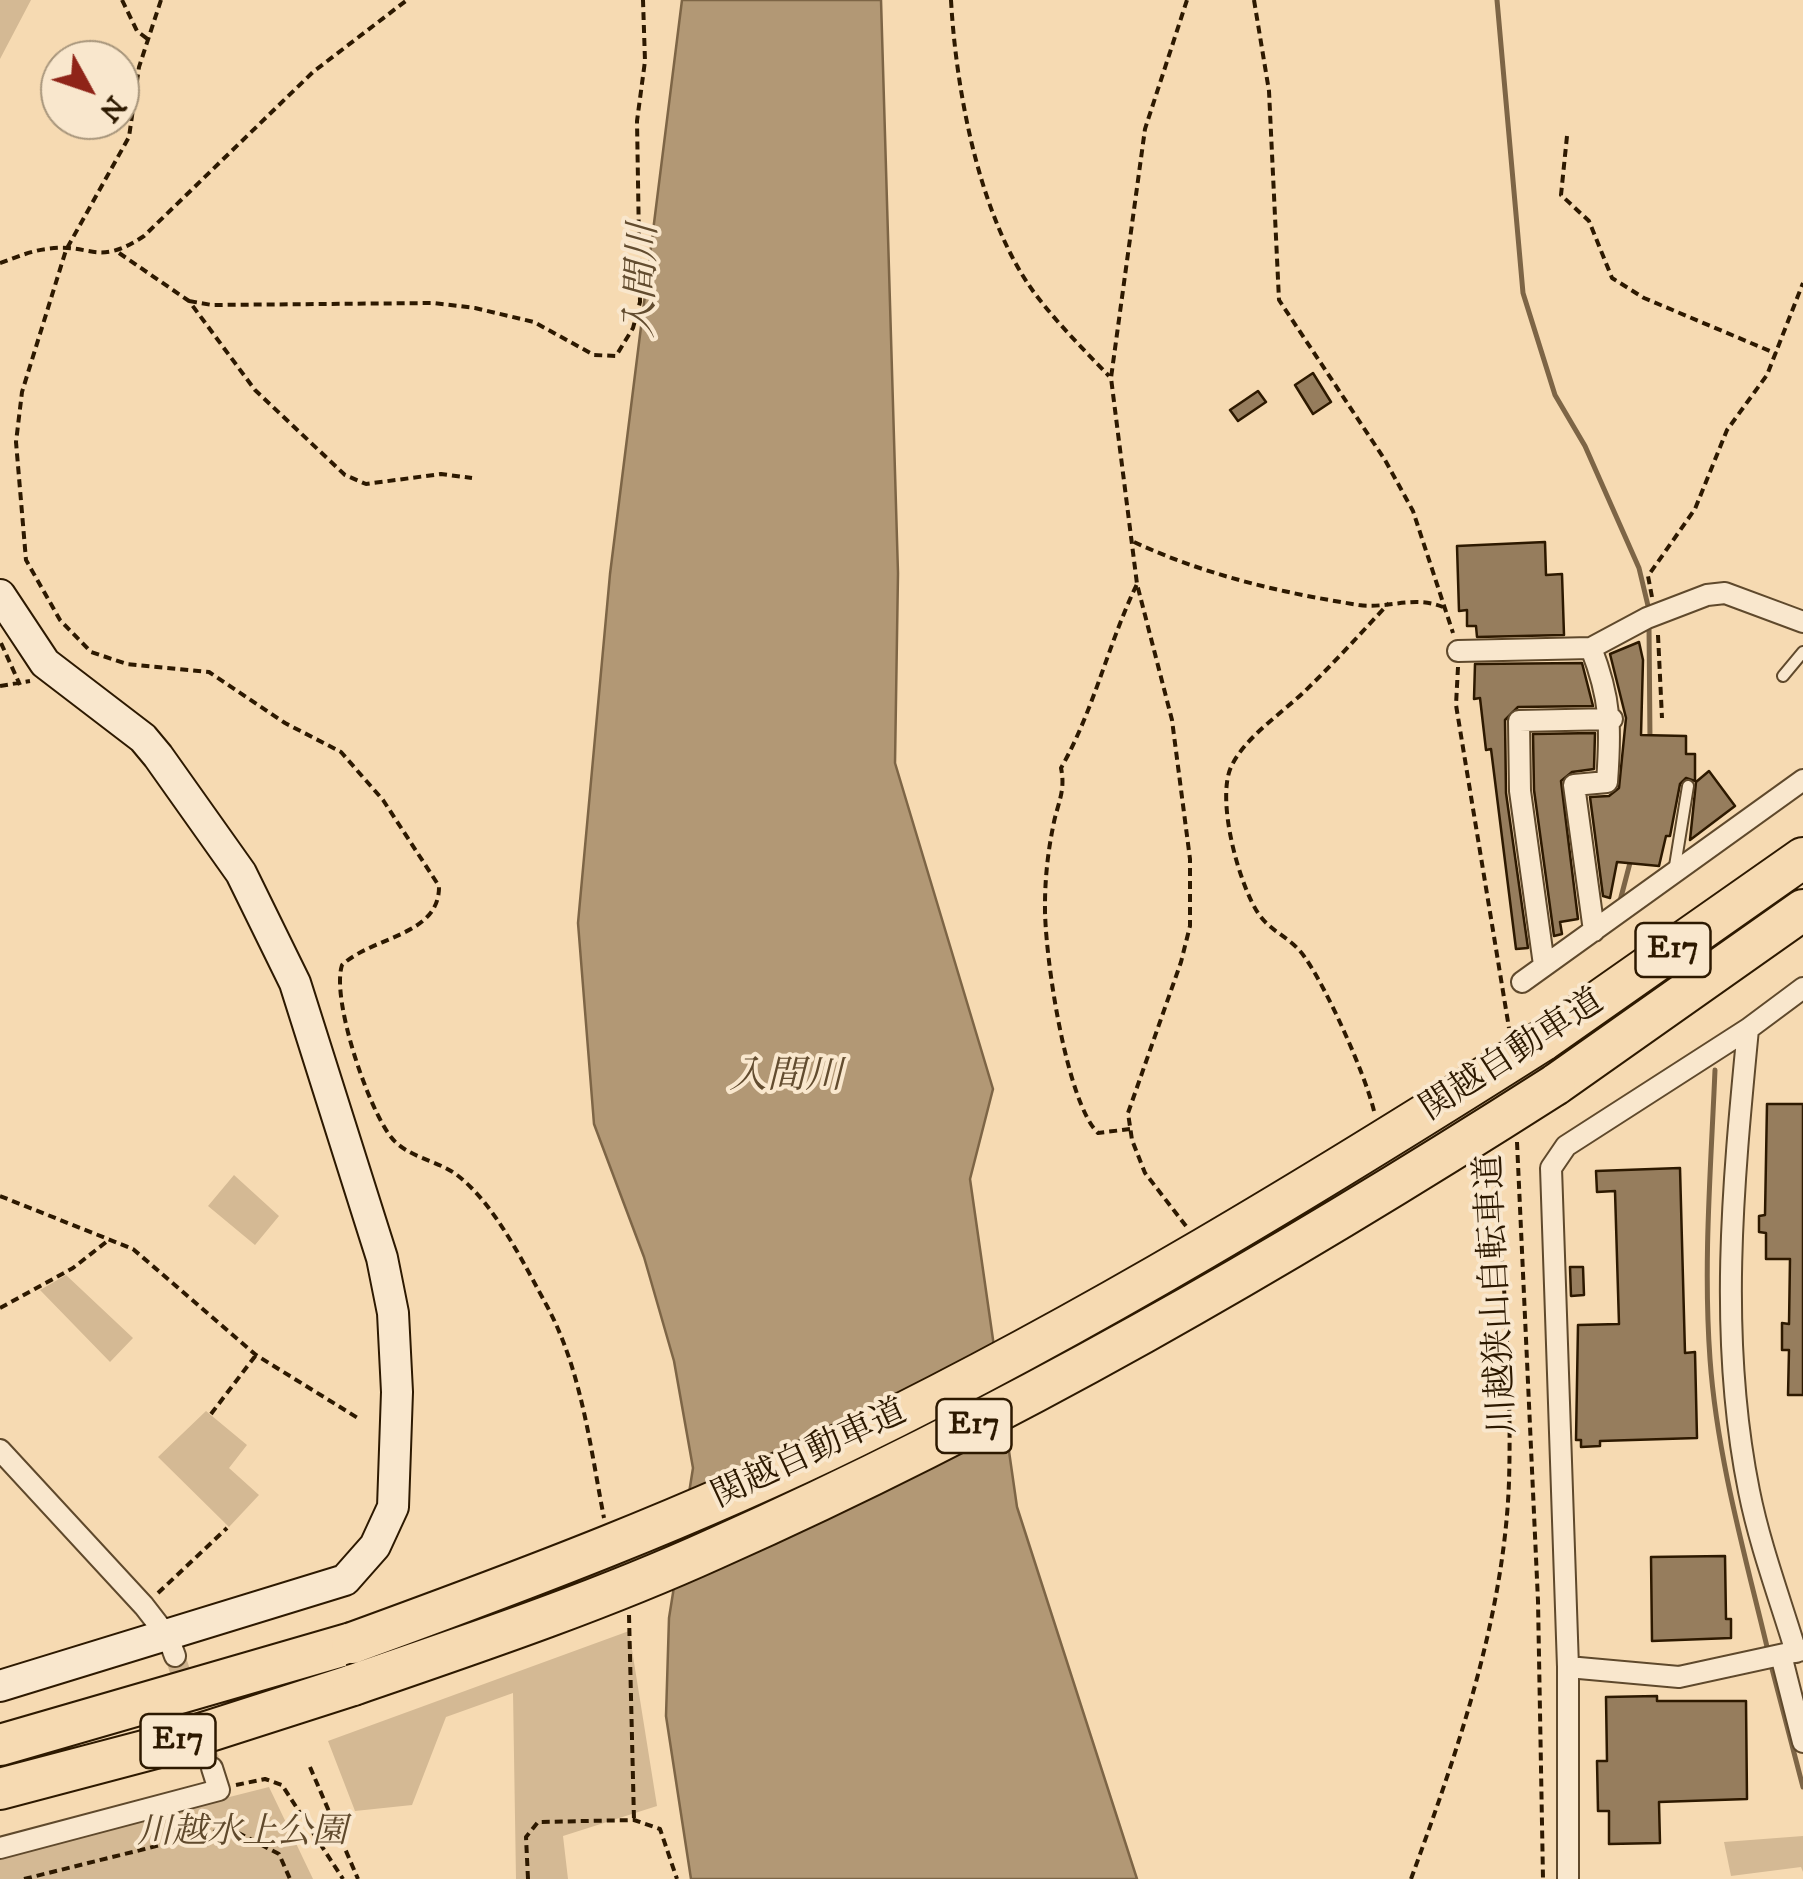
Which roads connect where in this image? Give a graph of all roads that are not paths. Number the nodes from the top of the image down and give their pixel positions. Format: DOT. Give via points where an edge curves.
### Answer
graph roads {
  1 [pos="0,595"];
  2 [pos="1803,622"];
  3 [pos="1591,648"];
  4 [pos="1458,651"];
  5 [pos="1803,652"];
  6 [pos="1783,676"];
  7 [pos="1612,719"];
  8 [pos="1803,780"];
  9 [pos="1688,786"];
  10 [pos="1803,858"];
  11 [pos="1674,873"];
  12 [pos="1803,910"];
  13 [pos="1594,931"];
  14 [pos="1544,965"];
  15 [pos="1522,982"];
  16 [pos="1803,988"];
  17 [pos="1748,1029"];
  18 [pos="0,1450"];
  19 [pos="172,1646"];
  20 [pos="1785,1654"];
  21 [pos="1568,1667"];
  22 [pos="0,1686"];
  23 [pos="1803,1742"];
  24 [pos="0,1745"];
  25 [pos="212,1768"];
  26 [pos="0,1789"];
  27 [pos="0,1848"];
  28 [pos="1568,1879"];
  1 -- 19 [label="street" via="50,669 144,738 265,915 295,983 382,1258 393,1313 396,1489 375,1546 345,1580"];
  2 -- 3 [label="street" via="1708,594"];
  3 -- 4 [label="street"];
  3 -- 7 [label="street"];
  5 -- 6 [label="lane"];
  7 -- 13 [label="street" via="1607,782 1574,785"];
  7 -- 14 [label="street" via="1519,721 1520,790"];
  8 -- 11 [label="street"];
  9 -- 11 [label="lane"];
  10 -- 24 [label="highway, 関越自動車道 / E17, bridge" via="1272,1212 935,1397 713,1502 352,1643"];
  11 -- 13 [label="street"];
  12 -- 26 [label="highway, 関越自動車道 / E17, bridge" via="1555,1085 1290,1252 993,1416 595,1600 163,1746"];
  13 -- 14 [label="street"];
  14 -- 15 [label="street"];
  16 -- 17 [label="street"];
  17 -- 20 [label="street" via="1728,1283 1734,1401"];
  17 -- 21 [label="street" via="1566,1146 1551,1168"];
  18 -- 19 [label="street" via="144,1606"];
  19 -- 22 [label="street"];
  20 -- 21 [label="street" via="1679,1677"];
  20 -- 23 [label="street"];
  21 -- 28 [label="street"];
  25 -- 27 [label="street" via="219,1790"];
}
